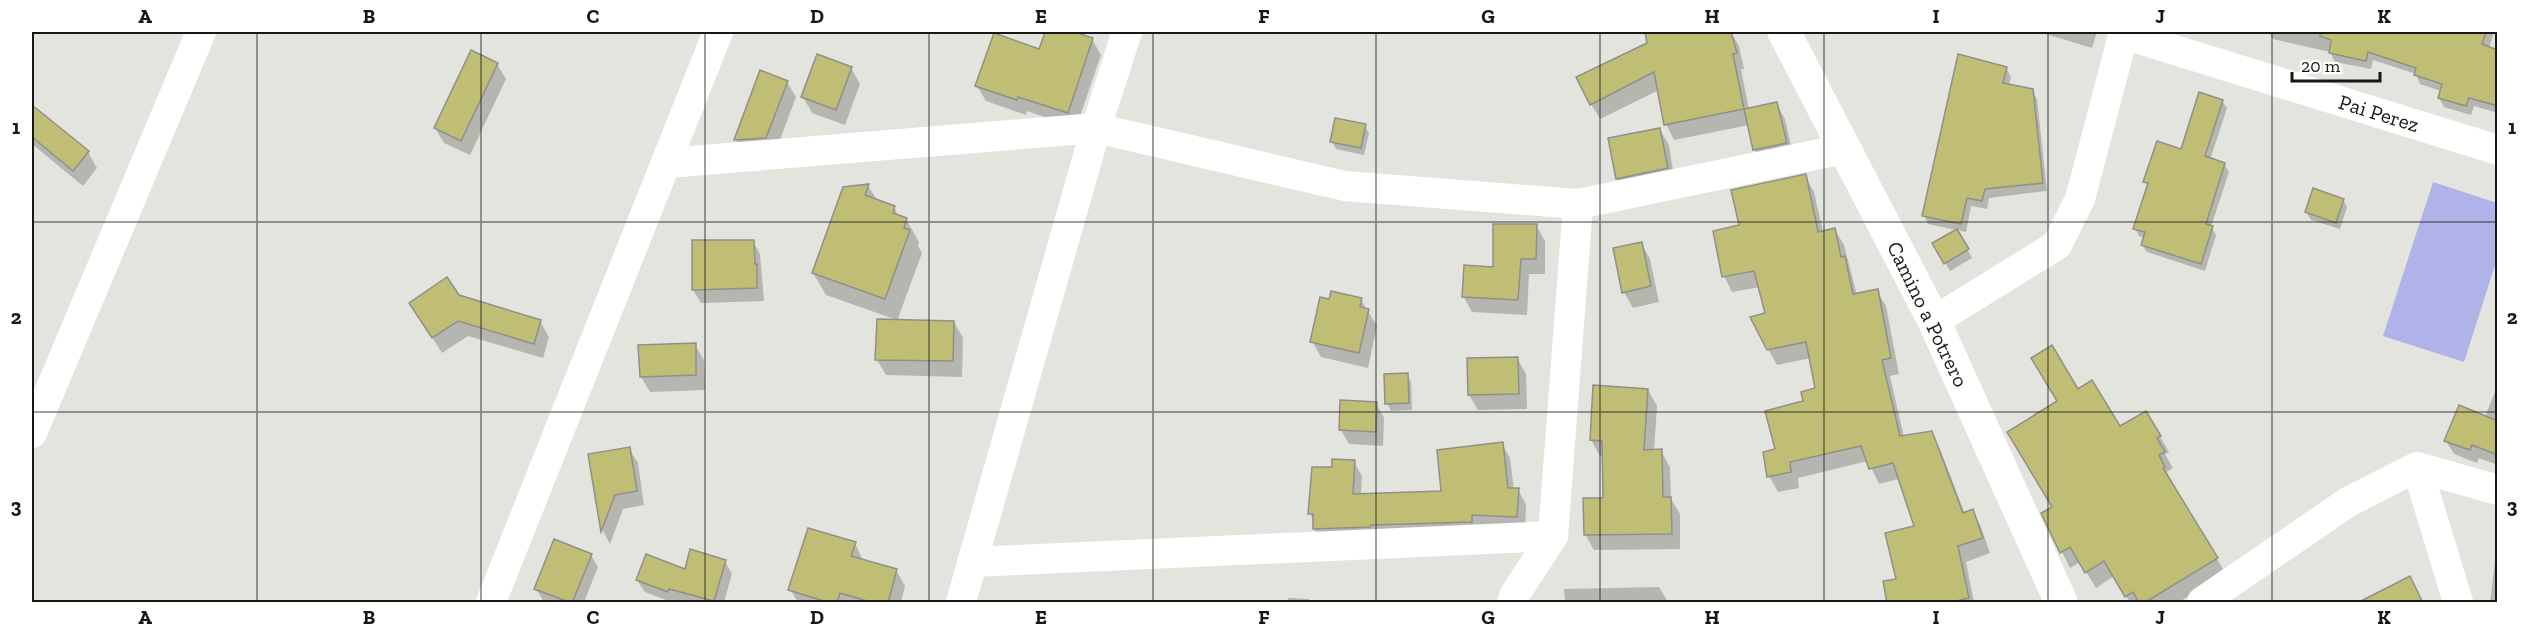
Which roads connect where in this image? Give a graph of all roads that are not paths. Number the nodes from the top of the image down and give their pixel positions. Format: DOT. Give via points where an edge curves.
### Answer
graph roads {
  1 [pos="201,32"];
  2 [pos="718,32"];
  3 [pos="1127,32"];
  4 [pos="1784,32"];
  5 [pos="2123,33"];
  6 [pos="1096,128"];
  7 [pos="1844,149"];
  8 [pos="2498,150"];
  9 [pos="667,163"];
  10 [pos="1578,204"];
  11 [pos="1934,321"];
  12 [pos="32,433"];
  13 [pos="2416,467"];
  14 [pos="2498,490"];
  15 [pos="1553,536"];
  16 [pos="972,562"];
  17 [pos="490,603"];
  18 [pos="961,603"];
  19 [pos="1512,603"];
  20 [pos="2061,603"];
  21 [pos="2202,603"];
  22 [pos="2458,603"];
  1 -- 12 [label="street"];
  2 -- 9 [label="street"];
  3 -- 6 [label="street"];
  4 -- 7 [label="street, Camino a Potrero"];
  5 -- 8 [label="street, Pai Perez"];
  5 -- 11 [label="street" via="2080,199 2058,245"];
  6 -- 9 [label="street"];
  6 -- 10 [label="street" via="1345,186"];
  6 -- 16 [label="street"];
  7 -- 10 [label="street"];
  7 -- 11 [label="street, Camino a Potrero"];
  9 -- 17 [label="street"];
  10 -- 15 [label="street"];
  11 -- 20 [label="street, Camino a Potrero"];
  13 -- 14 [label="street"];
  13 -- 21 [label="street" via="2348,502"];
  13 -- 22 [label="street"];
  15 -- 16 [label="street"];
  15 -- 19 [label="street"];
  16 -- 18 [label="street"];
}
